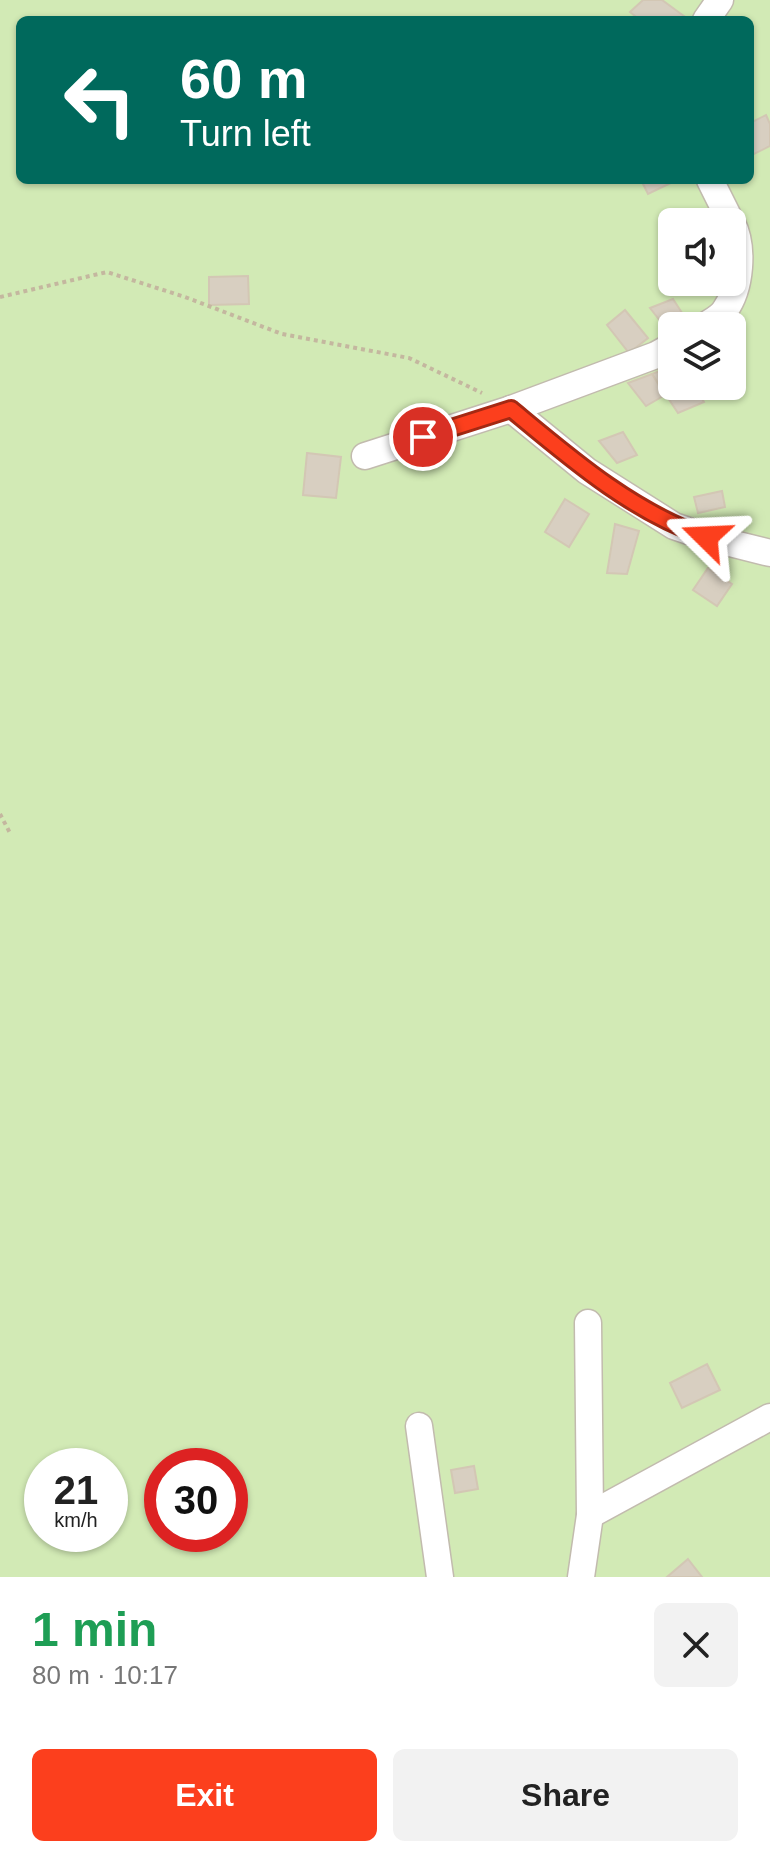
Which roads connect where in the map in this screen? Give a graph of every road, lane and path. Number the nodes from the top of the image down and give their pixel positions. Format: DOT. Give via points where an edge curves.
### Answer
graph roads {
  1 [pos="712,184"];
  2 [pos="724,208"];
  3 [pos="0,297"];
  4 [pos="658,354"];
  5 [pos="511,409"];
  6 [pos="365,456"];
  7 [pos="770,553"];
  8 [pos="0,814"];
  9 [pos="10,833"];
  10 [pos="588,1323"];
  11 [pos="770,1417"];
  12 [pos="419,1426"];
  13 [pos="590,1515"];
  14 [pos="440,1577"];
  15 [pos="581,1577"];
  1 -- 2 [label="street"];
  3 -- 5 [label="path" via="107,272 282,334 409,358"];
  4 -- 5 [label="street"];
  5 -- 6 [label="street"];
  5 -- 7 [label="street" via="587,471 674,526"];
  8 -- 9 [label="path"];
  10 -- 13 [label="street"];
  11 -- 13 [label="street"];
  12 -- 14 [label="street"];
  13 -- 15 [label="street"];
}
